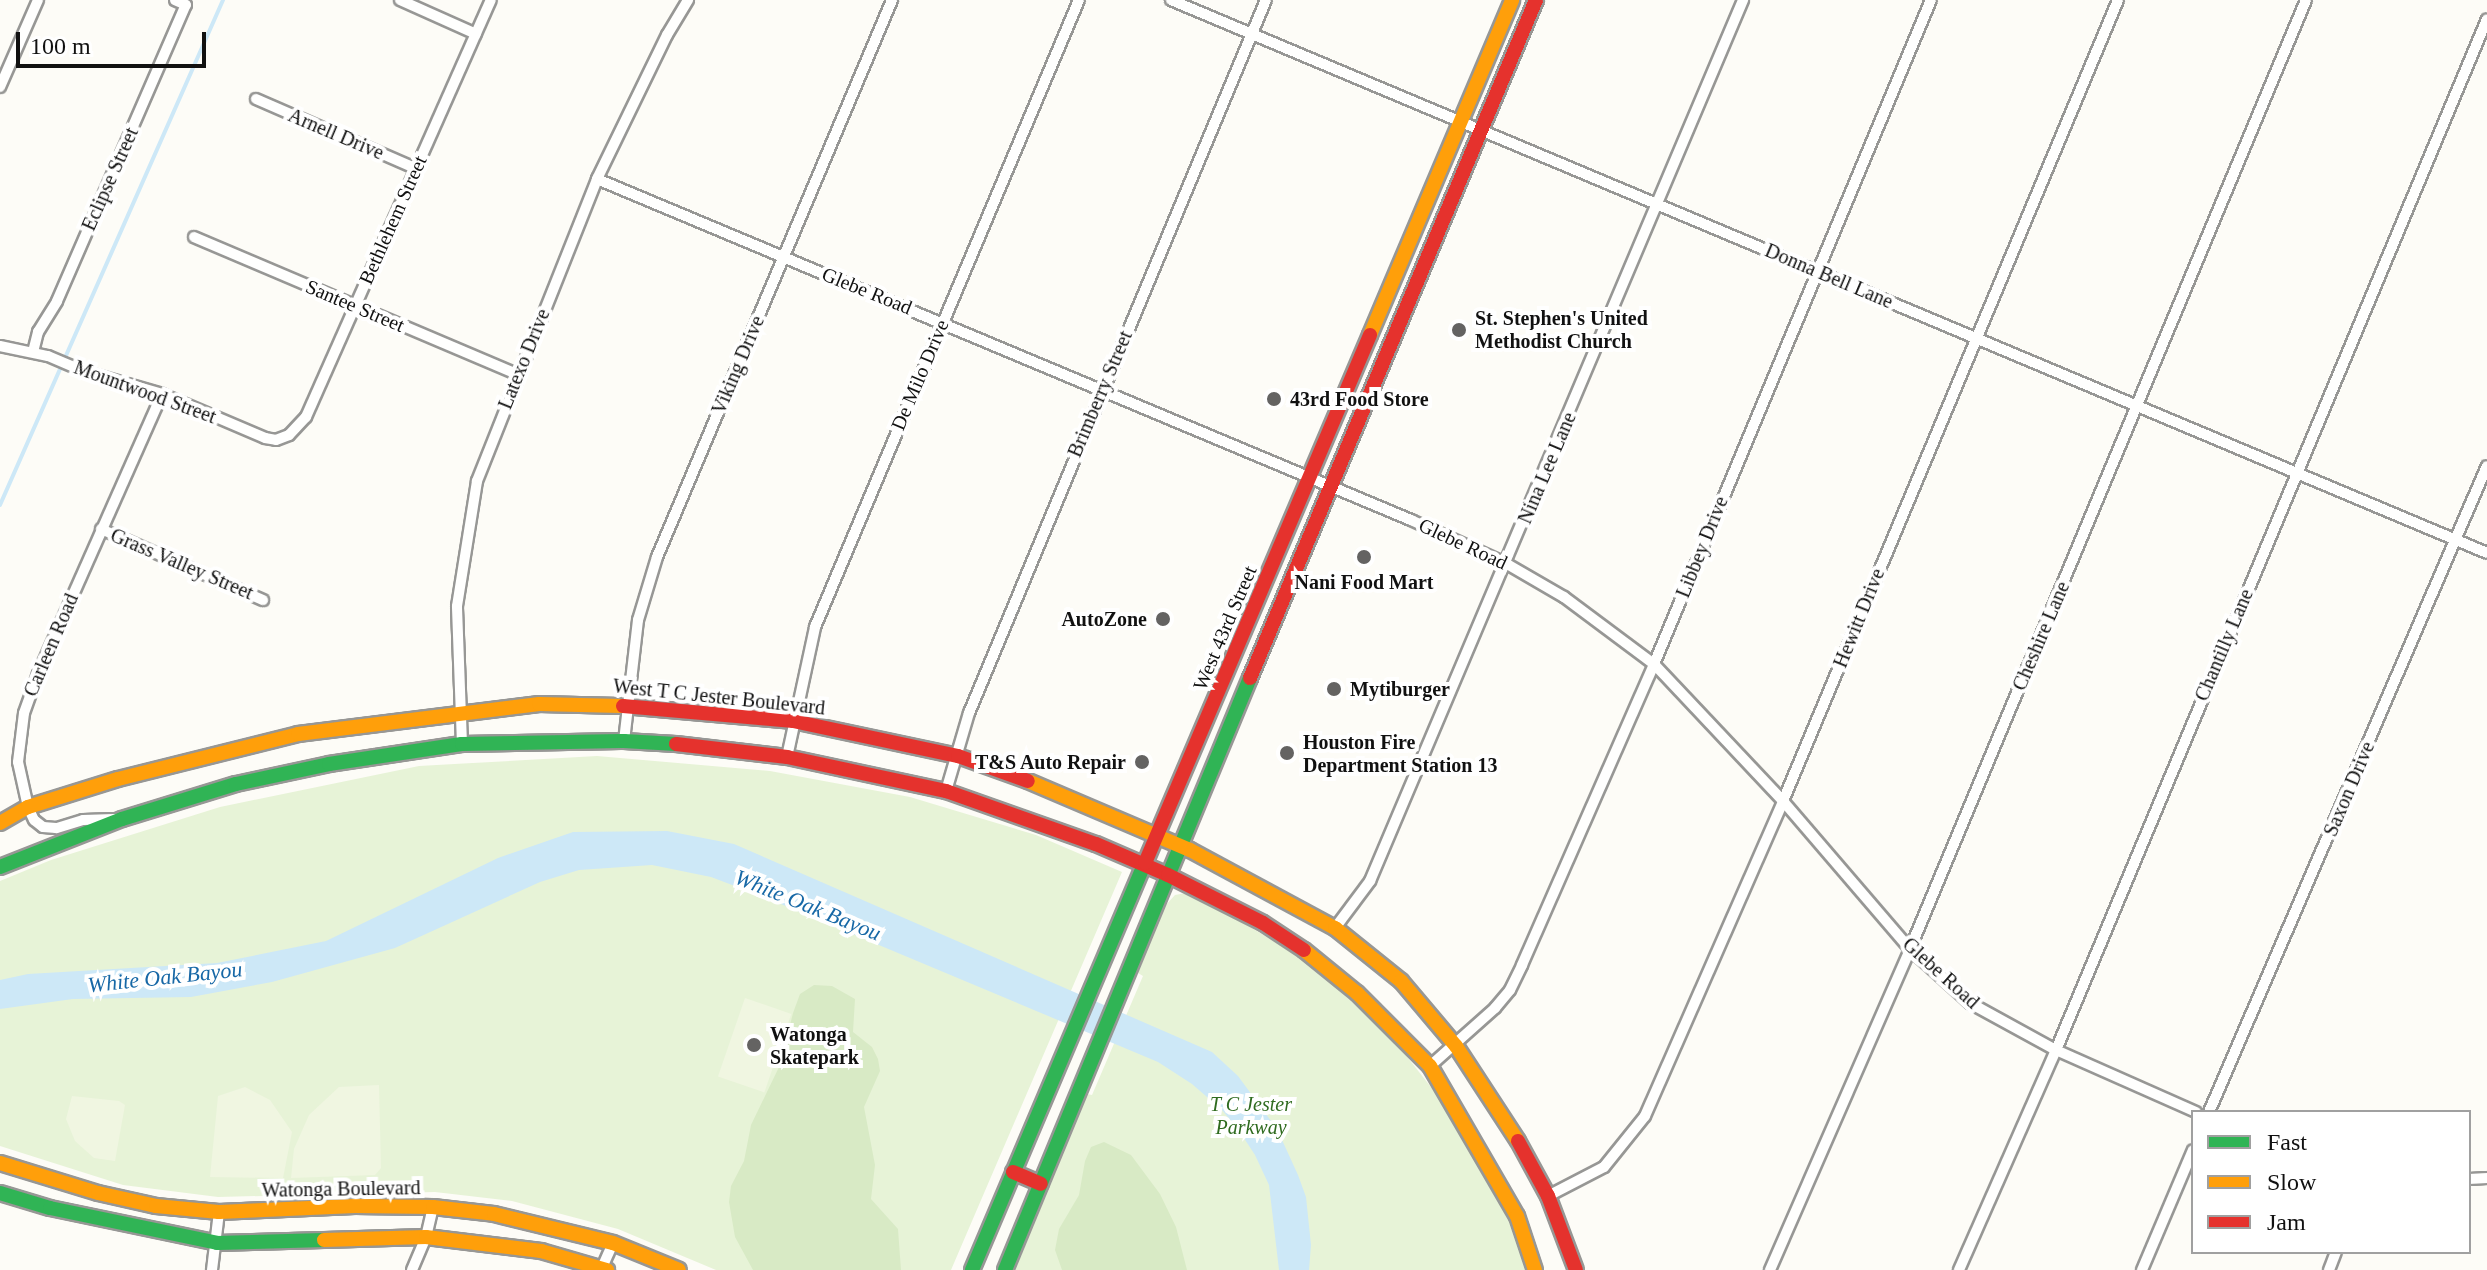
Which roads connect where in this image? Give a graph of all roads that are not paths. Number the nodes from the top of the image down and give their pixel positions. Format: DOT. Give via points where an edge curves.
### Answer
graph roads {
  1 [pos="38,0"];
  2 [pos="175,0"];
  3 [pos="400,0"];
  4 [pos="491,0"];
  5 [pos="688,0"];
  6 [pos="892,0"];
  7 [pos="1079,0"];
  8 [pos="1171,0"];
  9 [pos="1266,0"];
  10 [pos="1512,0"];
  11 [pos="1536,0"];
  12 [pos="1743,0"];
  13 [pos="1931,0"];
  14 [pos="2118,0"];
  15 [pos="2306,0"];
  16 [pos="2487,19"];
  17 [pos="476,34"];
  18 [pos="1252,34"];
  19 [pos="0,87"];
  20 [pos="256,99"];
  21 [pos="1461,122"];
  22 [pos="1481,130"];
  23 [pos="417,169"];
  24 [pos="597,179"];
  25 [pos="1657,204"];
  26 [pos="194,237"];
  27 [pos="784,256"];
  28 [pos="1817,271"];
  29 [pos="1387,302"];
  30 [pos="354,306"];
  31 [pos="1406,310"];
  32 [pos="942,322"];
  33 [pos="1976,338"];
  34 [pos="0,346"];
  35 [pos="33,352"];
  36 [pos="517,374"];
  37 [pos="1101,391"];
  38 [pos="162,394"];
  39 [pos="2137,405"];
  40 [pos="289,435"];
  41 [pos="2487,466"];
  42 [pos="2296,472"];
  43 [pos="1310,480"];
  44 [pos="1331,489"];
  45 [pos="101,529"];
  46 [pos="2456,540"];
  47 [pos="2487,553"];
  48 [pos="1507,564"];
  49 [pos="263,600"];
  50 [pos="1249,622"];
  51 [pos="1269,631"];
  52 [pos="1654,664"];
  53 [pos="627,706"];
  54 [pos="459,712"];
  55 [pos="1210,713"];
  56 [pos="1235,719"];
  57 [pos="793,721"];
  58 [pos="624,741"];
  59 [pos="462,744"];
  60 [pos="958,756"];
  61 [pos="787,757"];
  62 [pos="946,791"];
  63 [pos="1783,801"];
  64 [pos="28,807"];
  65 [pos="122,819"];
  66 [pos="0,823"];
  67 [pos="1159,836"];
  68 [pos="1179,845"];
  69 [pos="1145,865"];
  70 [pos="0,867"];
  71 [pos="1168,875"];
  72 [pos="1335,928"];
  73 [pos="1910,949"];
  74 [pos="1456,1046"];
  75 [pos="2056,1050"];
  76 [pos="1430,1066"];
  77 [pos="2191,1110"];
  78 [pos="2210,1110"];
  79 [pos="2191,1155"];
  80 [pos="0,1163"];
  81 [pos="1013,1172"];
  82 [pos="1041,1184"];
  83 [pos="0,1193"];
  84 [pos="1548,1196"];
  85 [pos="433,1207"];
  86 [pos="219,1212"];
  87 [pos="426,1237"];
  88 [pos="217,1243"];
  89 [pos="613,1243"];
  90 [pos="603,1269"];
  91 [pos="212,1270"];
  92 [pos="412,1270"];
  93 [pos="679,1270"];
  94 [pos="972,1270"];
  95 [pos="1005,1270"];
  96 [pos="1535,1270"];
  97 [pos="1576,1270"];
  98 [pos="1770,1270"];
  99 [pos="1959,1270"];
  100 [pos="2142,1270"];
  1 -- 19 [label="street"];
  2 -- 35 [label="street, Eclipse Street" via="186,5"];
  3 -- 17 [label="street"];
  4 -- 17 [label="street, Bethlehem Street"];
  5 -- 24 [label="street, Latexo Drive"];
  6 -- 27 [label="street, Viking Drive"];
  7 -- 32 [label="street, De Milo Drive"];
  8 -- 18 [label="street, Donna Bell Lane"];
  9 -- 18 [label="street, Brimberry Street"];
  10 -- 21 [label="main road, West 43rd Street"];
  11 -- 22 [label="main road, West 43rd Street"];
  12 -- 25 [label="street, Nina Lee Lane"];
  13 -- 28 [label="street, Libbey Drive"];
  14 -- 33 [label="street, Hewitt Drive"];
  15 -- 39 [label="street, Cheshire Lane"];
  16 -- 42 [label="street, Chantilly Lane"];
  17 -- 23 [label="street, Bethlehem Street"];
  18 -- 21 [label="street, Donna Bell Lane"];
  18 -- 37 [label="street, Brimberry Street"];
  20 -- 23 [label="street, Arnell Drive"];
  21 -- 22 [label="street, Donna Bell Lane"];
  21 -- 29 [label="main road, West 43rd Street"];
  22 -- 25 [label="street, Donna Bell Lane"];
  22 -- 31 [label="main road, West 43rd Street"];
  23 -- 30 [label="street, Bethlehem Street"];
  24 -- 27 [label="street, Glebe Road"];
  24 -- 36 [label="street, Latexo Drive"];
  25 -- 28 [label="street, Donna Bell Lane"];
  25 -- 48 [label="street, Nina Lee Lane"];
  26 -- 30 [label="street, Santee Street"];
  27 -- 32 [label="street, Glebe Road"];
  27 -- 53 [label="street, Viking Drive" via="657,557 638,620"];
  28 -- 33 [label="street, Donna Bell Lane"];
  28 -- 52 [label="street, Libbey Drive"];
  29 -- 31 [label="main road"];
  29 -- 43 [label="main road, West 43rd Street"];
  30 -- 36 [label="street, Santee Street"];
  30 -- 40 [label="street, Bethlehem Street" via="306,417"];
  31 -- 44 [label="main road, West 43rd Street"];
  32 -- 37 [label="street, Glebe Road"];
  32 -- 57 [label="street, De Milo Drive" via="815,627"];
  33 -- 39 [label="street, Donna Bell Lane"];
  33 -- 63 [label="street, Hewitt Drive"];
  34 -- 35 [label="street, Mountwood Street"];
  35 -- 38 [label="street, Mountwood Street"];
  36 -- 54 [label="street, Latexo Drive" via="477,481 457,606"];
  37 -- 43 [label="street, Glebe Road"];
  37 -- 60 [label="street, Brimberry Street" via="969,713"];
  38 -- 40 [label="street, Mountwood Street" via="265,438"];
  38 -- 45 [label="street, Carleen Road"];
  39 -- 42 [label="street, Donna Bell Lane"];
  39 -- 73 [label="street, Cheshire Lane"];
  41 -- 46 [label="street, Saxon Drive"];
  42 -- 46 [label="street, Donna Bell Lane"];
  42 -- 75 [label="street, Chantilly Lane"];
  43 -- 44 [label="street, Glebe Road"];
  43 -- 50 [label="main road, West 43rd Street"];
  44 -- 48 [label="street, Glebe Road"];
  44 -- 51 [label="main road, West 43rd Street"];
  45 -- 49 [label="street, Grass Valley Street"];
  45 -- 64 [label="street, Carleen Road" via="24,713 18,762"];
  46 -- 47 [label="street, Donna Bell Lane"];
  46 -- 78 [label="street, Saxon Drive"];
  48 -- 52 [label="street, Glebe Road" via="1564,597"];
  48 -- 72 [label="street, Nina Lee Lane" via="1370,881"];
  50 -- 51 [label="main road"];
  50 -- 55 [label="main road, West 43rd Street"];
  51 -- 56 [label="main road, West 43rd Street"];
  52 -- 63 [label="street, Glebe Road"];
  52 -- 74 [label="street, Libbey Drive" via="1510,990"];
  53 -- 54 [label="main road, West T C Jester Boulevard" via="539,704"];
  53 -- 57 [label="main road, West T C Jester Boulevard"];
  53 -- 58 [label="street, Viking Drive"];
  54 -- 59 [label="street, Latexo Drive"];
  54 -- 64 [label="main road, West T C Jester Boulevard" via="298,734"];
  55 -- 56 [label="main road"];
  55 -- 67 [label="main road, West 43rd Street"];
  56 -- 68 [label="main road, West 43rd Street"];
  57 -- 60 [label="main road, West T C Jester Boulevard"];
  57 -- 61 [label="street, De Milo Drive"];
  58 -- 59 [label="main road"];
  58 -- 61 [label="main road"];
  59 -- 65 [label="main road" via="236,784"];
  60 -- 62 [label="street, Brimberry Street"];
  60 -- 67 [label="main road, West T C Jester Boulevard" via="1060,792"];
  61 -- 62 [label="main road"];
  62 -- 69 [label="main road"];
  63 -- 73 [label="street, Glebe Road"];
  63 -- 84 [label="street, Hewitt Drive" via="1645,1116 1604,1167"];
  64 -- 65 [label="street" via="43,827"];
  64 -- 66 [label="main road, West T C Jester Boulevard"];
  65 -- 70 [label="main road"];
  67 -- 68 [label="main road, West T C Jester Boulevard"];
  67 -- 69 [label="main road, West 43rd Street"];
  68 -- 71 [label="main road, West 43rd Street"];
  68 -- 72 [label="main road, West T C Jester Boulevard"];
  69 -- 71 [label="main road"];
  69 -- 81 [label="main road, West 43rd Street"];
  71 -- 76 [label="main road" via="1263,923 1310,954"];
  71 -- 82 [label="main road, West 43rd Street"];
  72 -- 74 [label="main road, West T C Jester Boulevard" via="1401,981"];
  73 -- 75 [label="street, Glebe Road" via="1970,1003"];
  73 -- 98 [label="street, Cheshire Lane"];
  74 -- 76 [label="street, Libbey Drive"];
  74 -- 84 [label="main road, West T C Jester Boulevard" via="1500,1109"];
  75 -- 77 [label="street, Glebe Road"];
  75 -- 99 [label="street, Chantilly Lane"];
  76 -- 96 [label="main road" via="1517,1216"];
  79 -- 100 [label="street"];
  80 -- 86 [label="main road, Watonga Boulevard" via="156,1206"];
  81 -- 82 [label="main road"];
  81 -- 94 [label="main road, West 43rd Street"];
  82 -- 95 [label="main road, West 43rd Street"];
  83 -- 88 [label="main road"];
  84 -- 97 [label="main road, West T C Jester Boulevard"];
  85 -- 86 [label="main road, Watonga Boulevard"];
  85 -- 87 [label="street"];
  85 -- 89 [label="main road, Watonga Boulevard" via="494,1214"];
  86 -- 88 [label="street"];
  87 -- 88 [label="main road"];
  87 -- 90 [label="main road" via="541,1251"];
  87 -- 92 [label="street"];
  88 -- 91 [label="street"];
  89 -- 90 [label="street"];
  89 -- 93 [label="main road, Watonga Boulevard"];
}
